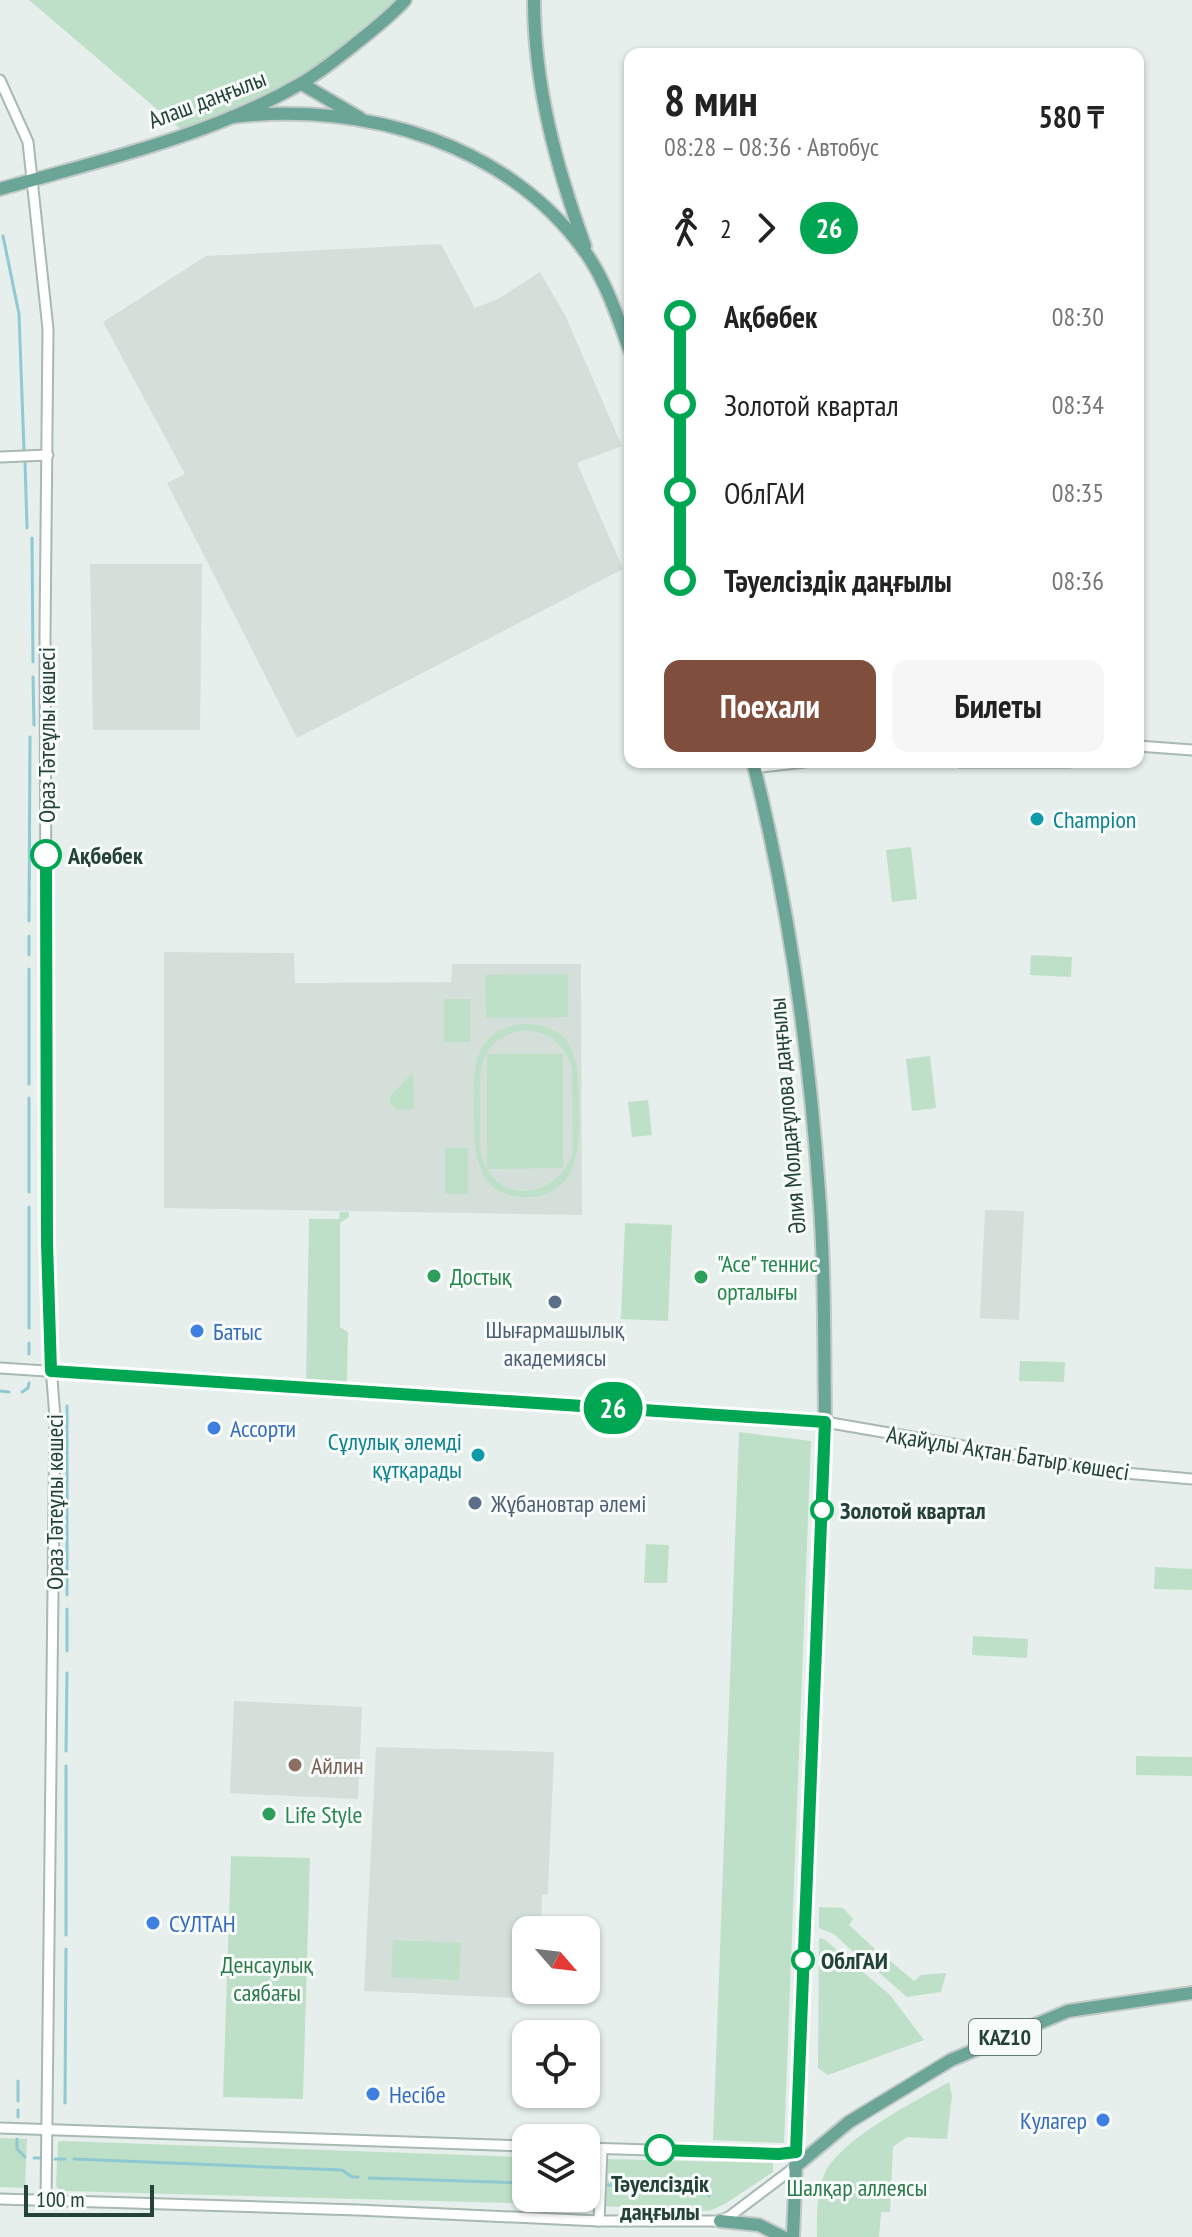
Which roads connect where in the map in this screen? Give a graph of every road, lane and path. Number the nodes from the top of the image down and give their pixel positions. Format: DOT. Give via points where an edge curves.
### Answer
graph roads {
  1 [pos="405,0"];
  2 [pos="534,0"];
  3 [pos="0,80"];
  4 [pos="302,84"];
  5 [pos="232,117"];
  6 [pos="366,122"];
  7 [pos="30,181"];
  8 [pos="0,189"];
  9 [pos="590,260"];
  10 [pos="624,334"];
  11 [pos="48,455"];
  12 [pos="0,457"];
  13 [pos="1144,746"];
  14 [pos="1192,750"];
  15 [pos="754,768"];
  16 [pos="0,1368"];
  17 [pos="51,1371"];
  18 [pos="825,1422"];
  19 [pos="1192,1479"];
  20 [pos="1192,1993"];
  21 [pos="0,2128"];
  22 [pos="49,2130"];
  23 [pos="836,2132"];
  24 [pos="512,2146"];
  25 [pos="602,2149"];
  26 [pos="796,2152"];
  27 [pos="795,2167"];
  28 [pos="0,2199"];
  29 [pos="46,2201"];
  30 [pos="599,2221"];
  31 [pos="720,2221"];
  32 [pos="783,2237"];
  33 [pos="793,2237"];
  1 -- 4 [label="main road, Алаш даңғылы"];
  2 -- 9 [label="main road" via="535,49 551,143"];
  3 -- 7 [label="street, Ораз Тәтеұлы көшесі" via="28,142"];
  4 -- 5 [label="main road, Алаш даңғылы"];
  4 -- 6 [label="main road"];
  5 -- 6 [label="main road" via="300,113"];
  5 -- 7 [label="main road, Алаш даңғылы"];
  6 -- 9 [label="main road" via="440,140 496,169 546,208"];
  7 -- 8 [label="main road, Алаш даңғылы"];
  7 -- 11 [label="street, Ораз Тәтеұлы көшесі" via="48,329"];
  9 -- 10 [label="main road"];
  11 -- 12 [label="street"];
  11 -- 17 [label="street, Ораз Тәтеұлы көшесі"];
  13 -- 14 [label="street"];
  15 -- 18 [label="main road, Әлия Молдағұлова даңғылы" via="807,1060 819,1192"];
  16 -- 17 [label="street, Ақайұлы Ақтан Батыр көшесі"];
  17 -- 18 [label="street, Ақайұлы Ақтан Батыр көшесі"];
  17 -- 22 [label="street, Ораз Тәтеұлы көшесі" via="55,1432"];
  18 -- 19 [label="street, Ақайұлы Ақтан Батыр көшесі" via="1114,1472"];
  18 -- 26 [label="main road, Әлия Молдағұлова даңғылы"];
  20 -- 23 [label="main road, KAZ10" via="1068,2011 951,2060"];
  21 -- 22 [label="street"];
  22 -- 24 [label="street"];
  22 -- 29 [label="street, Ораз Тәтеұлы көшесі"];
  23 -- 26 [label="main road, KAZ10"];
  23 -- 27 [label="main road, KAZ10"];
  25 -- 26 [label="street"];
  25 -- 30 [label="street"];
  26 -- 27 [label="main road, Әлия Молдағұлова даңғылы"];
  27 -- 31 [label="street"];
  27 -- 33 [label="main road, Әлия Молдағұлова даңғылы"];
  28 -- 29 [label="street"];
  29 -- 30 [label="street"];
  30 -- 31 [label="street"];
  31 -- 32 [label="main road" via="759,2225"];
}
